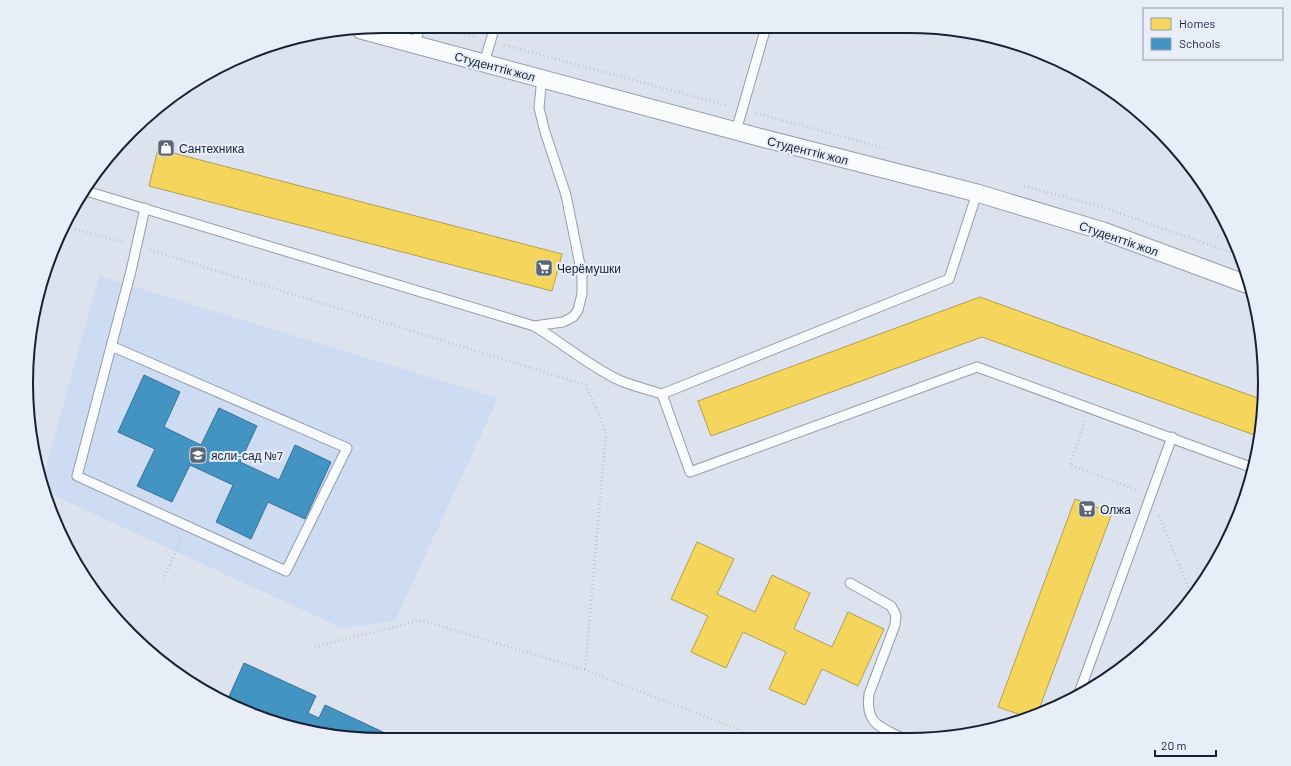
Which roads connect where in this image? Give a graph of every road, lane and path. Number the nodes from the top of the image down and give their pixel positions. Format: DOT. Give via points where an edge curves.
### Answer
graph roads {
  1 [pos="374,33"];
  2 [pos="418,33"];
  3 [pos="493,33"];
  4 [pos="764,33"];
  5 [pos="415,44"];
  6 [pos="484,63"];
  7 [pos="542,78"];
  8 [pos="736,131"];
  9 [pos="90,192"];
  10 [pos="977,193"];
  11 [pos="145,208"];
  12 [pos="75,229"];
  13 [pos="136,246"];
  14 [pos="1243,283"];
  15 [pos="534,326"];
  16 [pos="111,346"];
  17 [pos="662,394"];
  18 [pos="1089,408"];
  19 [pos="1172,437"];
  20 [pos="1248,466"];
  21 [pos="1151,495"];
  22 [pos="187,526"];
  23 [pos="163,580"];
  24 [pos="850,583"];
  25 [pos="1190,590"];
  26 [pos="315,647"];
  27 [pos="585,670"];
  28 [pos="1081,687"];
  29 [pos="748,733"];
  30 [pos="893,733"];
  1 -- 5 [label="street, Студенттік жол"];
  2 -- 5 [label="lane"];
  3 -- 6 [label="lane"];
  4 -- 8 [label="lane"];
  5 -- 6 [label="street, Студенттік жол"];
  6 -- 7 [label="street, Студенттік жол"];
  7 -- 8 [label="street, Студенттік жол"];
  7 -- 15 [label="lane" via="539,108 566,195 582,275 582,294 578,310 573,317 563,322"];
  8 -- 10 [label="street, Студенттік жол"];
  9 -- 11 [label="lane"];
  10 -- 14 [label="street, Студенттік жол" via="1103,231"];
  10 -- 17 [label="lane" via="949,279"];
  11 -- 13 [label="lane"];
  11 -- 15 [label="lane"];
  12 -- 13 [label="path"];
  13 -- 16 [label="lane"];
  13 -- 27 [label="path" via="586,385 606,432"];
  15 -- 17 [label="lane" via="564,344 591,365 621,381"];
  16 -- 22 [label="lane" via="77,476"];
  16 -- 22 [label="lane" via="347,448 286,571"];
  17 -- 18 [label="lane" via="690,472 977,367"];
  18 -- 19 [label="lane"];
  18 -- 21 [label="path" via="1070,465"];
  19 -- 20 [label="lane"];
  19 -- 21 [label="lane"];
  21 -- 25 [label="path"];
  21 -- 28 [label="lane"];
  22 -- 23 [label="path"];
  24 -- 30 [label="lane" via="891,606 896,615 895,625 869,694 867,706 869,716 878,725"];
  26 -- 27 [label="path" via="421,620"];
  27 -- 29 [label="path"];
}
